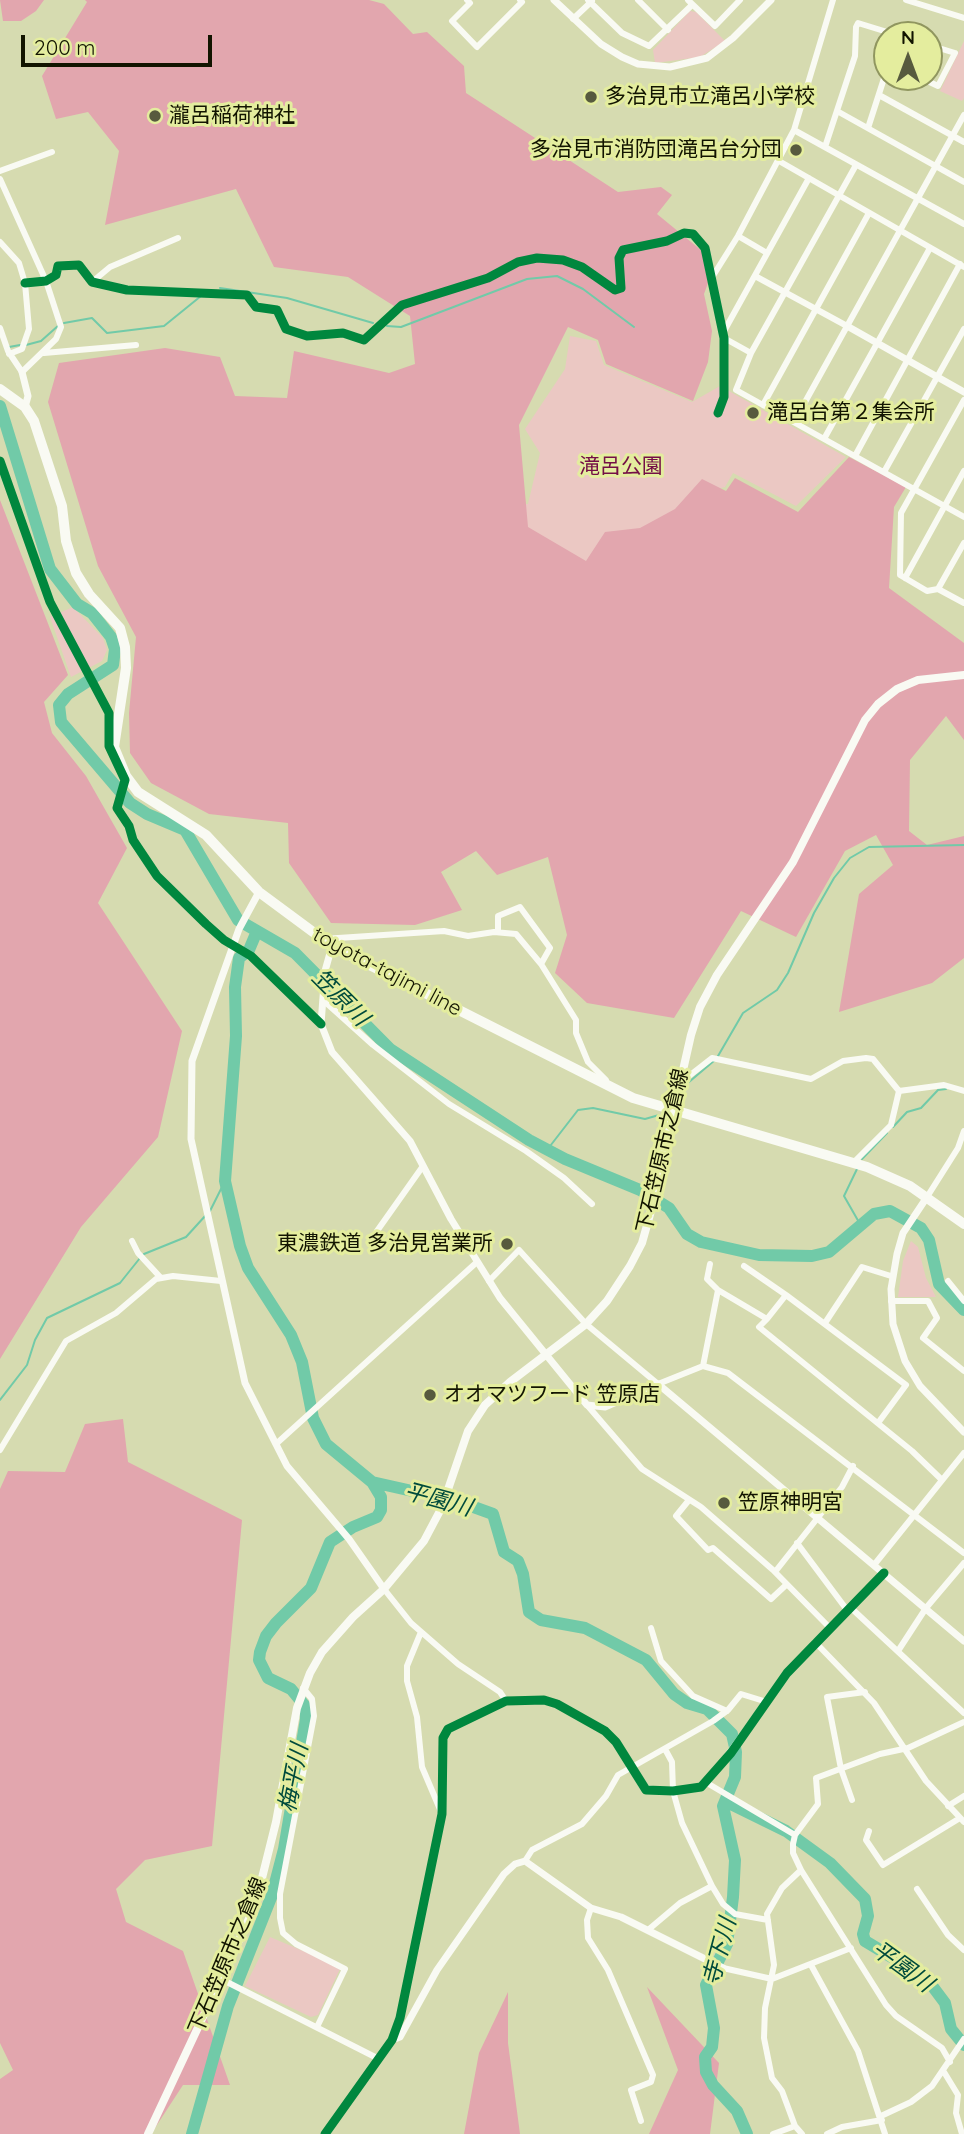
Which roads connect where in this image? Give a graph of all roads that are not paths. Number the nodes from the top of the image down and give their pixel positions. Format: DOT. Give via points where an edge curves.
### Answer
graph roads {
  1 [pos="467,0"];
  2 [pos="520,0"];
  3 [pos="554,0"];
  4 [pos="638,0"];
  5 [pos="739,0"];
  6 [pos="771,0"];
  7 [pos="833,0"];
  8 [pos="906,0"];
  9 [pos="590,1"];
  10 [pos="690,2"];
  11 [pos="964,18"];
  12 [pos="573,19"];
  13 [pos="873,28"];
  14 [pos="668,30"];
  15 [pos="943,49"];
  16 [pos="943,78"];
  17 [pos="880,91"];
  18 [pos="879,95"];
  19 [pos="837,111"];
  20 [pos="964,115"];
  21 [pos="868,128"];
  22 [pos="794,130"];
  23 [pos="952,136"];
  24 [pos="964,142"];
  25 [pos="825,147"];
  26 [pos="52,152"];
  27 [pos="779,161"];
  28 [pos="856,165"];
  29 [pos="936,166"];
  30 [pos="0,171"];
  31 [pos="809,178"];
  32 [pos="0,179"];
  33 [pos="964,182"];
  34 [pos="839,196"];
  35 [pos="916,198"];
  36 [pos="869,213"];
  37 [pos="964,224"];
  38 [pos="899,230"];
  39 [pos="738,236"];
  40 [pos="178,237"];
  41 [pos="0,242"];
  42 [pos="930,248"];
  43 [pos="767,253"];
  44 [pos="962,266"];
  45 [pos="755,276"];
  46 [pos="711,279"];
  47 [pos="46,281"];
  48 [pos="93,282"];
  49 [pos="25,283"];
  50 [pos="785,292"];
  51 [pos="816,309"];
  52 [pos="847,326"];
  53 [pos="0,328"];
  54 [pos="964,329"];
  55 [pos="724,335"];
  56 [pos="878,343"];
  57 [pos="136,345"];
  58 [pos="8,350"];
  59 [pos="44,353"];
  60 [pos="751,353"];
  61 [pos="908,360"];
  62 [pos="22,372"];
  63 [pos="938,376"];
  64 [pos="0,389"];
  65 [pos="964,392"];
  66 [pos="964,400"];
  67 [pos="21,404"];
  68 [pos="763,405"];
  69 [pos="718,413"];
  70 [pos="794,422"];
  71 [pos="824,439"];
  72 [pos="855,456"];
  73 [pos="964,471"];
  74 [pos="884,472"];
  75 [pos="914,489"];
  76 [pos="945,506"];
  77 [pos="964,517"];
  78 [pos="964,543"];
  79 [pos="905,578"];
  80 [pos="939,589"];
  81 [pos="964,603"];
  82 [pos="964,675"];
  83 [pos="259,892"];
  84 [pos="498,932"];
  85 [pos="321,940"];
  86 [pos="332,946"];
  87 [pos="541,964"];
  88 [pos="323,1000"];
  89 [pos="681,1076"];
  90 [pos="607,1087"];
  91 [pos="899,1091"];
  92 [pos="964,1091"];
  93 [pos="673,1110"];
  94 [pos="964,1131"];
  95 [pos="853,1163"];
  96 [pos="423,1166"];
  97 [pos="927,1197"];
  98 [pos="592,1204"];
  99 [pos="964,1224"];
  100 [pos="377,1231"];
  101 [pos="132,1241"];
  102 [pos="477,1262"];
  103 [pos="710,1264"];
  104 [pos="744,1266"];
  105 [pos="891,1276"];
  106 [pos="161,1278"];
  107 [pos="221,1281"];
  108 [pos="489,1281"];
  109 [pos="948,1281"];
  110 [pos="718,1290"];
  111 [pos="786,1295"];
  112 [pos="891,1301"];
  113 [pos="964,1301"];
  114 [pos="767,1319"];
  115 [pos="825,1323"];
  116 [pos="586,1324"];
  117 [pos="545,1356"];
  118 [pos="703,1366"];
  119 [pos="964,1371"];
  120 [pos="658,1384"];
  121 [pos="587,1405"];
  122 [pos="878,1423"];
  123 [pos="964,1432"];
  124 [pos="275,1444"];
  125 [pos="0,1450"];
  126 [pos="964,1453"];
  127 [pos="853,1466"];
  128 [pos="942,1480"];
  129 [pos="689,1500"];
  130 [pos="916,1515"];
  131 [pos="817,1518"];
  132 [pos="797,1543"];
  133 [pos="964,1553"];
  134 [pos="964,1563"];
  135 [pos="874,1565"];
  136 [pos="775,1572"];
  137 [pos="884,1573"];
  138 [pos="786,1585"];
  139 [pos="384,1589"];
  140 [pos="848,1608"];
  141 [pos="926,1608"];
  142 [pos="829,1627"];
  143 [pos="651,1628"];
  144 [pos="421,1632"];
  145 [pos="964,1641"];
  146 [pos="816,1642"];
  147 [pos="898,1651"];
  148 [pos="302,1690"];
  149 [pos="865,1692"];
  150 [pos="506,1701"];
  151 [pos="767,1702"];
  152 [pos="725,1713"];
  153 [pos="964,1713"];
  154 [pos="964,1722"];
  155 [pos="903,1748"];
  156 [pos="665,1749"];
  157 [pos="631,1767"];
  158 [pos="841,1769"];
  159 [pos="707,1783"];
  160 [pos="673,1791"];
  161 [pos="964,1796"];
  162 [pos="852,1800"];
  163 [pos="948,1806"];
  164 [pos="442,1814"];
  165 [pos="962,1820"];
  166 [pos="869,1831"];
  167 [pos="795,1835"];
  168 [pos="525,1861"];
  169 [pos="801,1870"];
  170 [pos="712,1886"];
  171 [pos="917,1889"];
  172 [pos="591,1908"];
  173 [pos="768,1920"];
  174 [pos="648,1930"];
  175 [pos="851,1948"];
  176 [pos="964,1950"];
  177 [pos="811,1965"];
  178 [pos="723,1968"];
  179 [pos="772,1979"];
  180 [pos="225,1981"];
  181 [pos="317,2027"];
  182 [pos="964,2039"];
  183 [pos="391,2040"];
  184 [pos="379,2059"];
  185 [pos="950,2062"];
  186 [pos="944,2072"];
  187 [pos="882,2118"];
  188 [pos="641,2121"];
  189 [pos="795,2126"];
  190 [pos="148,2134"];
  191 [pos="325,2134"];
  192 [pos="773,2134"];
  193 [pos="802,2134"];
  194 [pos="827,2134"];
  195 [pos="885,2134"];
  196 [pos="962,2134"];
  1 -- 2 [label="street" via="470,3 452,21 477,47"];
  3 -- 12 [label="street"];
  4 -- 14 [label="street"];
  5 -- 10 [label="street" via="715,26"];
  6 -- 12 [label="street" via="707,58 670,67 638,64 622,57"];
  7 -- 22 [label="street"];
  8 -- 11 [label="street"];
  9 -- 12 [label="street"];
  9 -- 14 [label="street" via="622,33 649,46"];
  10 -- 14 [label="street"];
  13 -- 19 [label="street" via="858,23 855,56"];
  15 -- 16 [label="street" via="955,52"];
  17 -- 18 [label="street"];
  18 -- 21 [label="street"];
  18 -- 23 [label="street"];
  19 -- 21 [label="street"];
  19 -- 25 [label="street"];
  20 -- 23 [label="street"];
  21 -- 29 [label="street"];
  22 -- 25 [label="street"];
  22 -- 27 [label="street"];
  23 -- 24 [label="street"];
  23 -- 29 [label="street"];
  25 -- 28 [label="street"];
  26 -- 30 [label="street"];
  27 -- 31 [label="street"];
  27 -- 39 [label="street"];
  28 -- 34 [label="street"];
  28 -- 35 [label="street"];
  29 -- 33 [label="street"];
  29 -- 35 [label="street"];
  31 -- 34 [label="street"];
  31 -- 43 [label="street"];
  32 -- 47 [label="street"];
  34 -- 36 [label="street"];
  34 -- 50 [label="street"];
  35 -- 37 [label="street"];
  35 -- 38 [label="street"];
  36 -- 38 [label="street"];
  36 -- 51 [label="street"];
  38 -- 42 [label="street"];
  38 -- 52 [label="street"];
  39 -- 43 [label="street"];
  39 -- 46 [label="street"];
  40 -- 48 [label="street" via="110,267"];
  41 -- 49 [label="street" via="19,263"];
  42 -- 44 [label="street"];
  42 -- 56 [label="street"];
  43 -- 45 [label="street"];
  44 -- 61 [label="street"];
  45 -- 50 [label="street"];
  45 -- 55 [label="street"];
  46 -- 48 [label="street" via="705,248 693,234 623,250 619,258 621,288 615,290 582,267 537,258 518,262 476,283 402,305 364,340 343,333 307,336 286,329 277,310 256,307 247,296 127,290"];
  46 -- 55 [label="street"];
  47 -- 48 [label="street" via="57,275 58,266 79,265"];
  47 -- 49 [label="street"];
  47 -- 59 [label="street" via="60,323"];
  49 -- 58 [label="street" via="29,329 22,349"];
  50 -- 51 [label="street"];
  50 -- 60 [label="street"];
  51 -- 52 [label="street"];
  51 -- 68 [label="street"];
  52 -- 56 [label="street"];
  52 -- 70 [label="street"];
  53 -- 58 [label="street"];
  54 -- 63 [label="street"];
  55 -- 60 [label="street"];
  55 -- 69 [label="street" via="724,397"];
  56 -- 61 [label="street"];
  56 -- 71 [label="street"];
  57 -- 59 [label="street"];
  58 -- 62 [label="street"];
  59 -- 62 [label="street"];
  60 -- 68 [label="street" via="736,390"];
  61 -- 63 [label="street"];
  61 -- 72 [label="street"];
  62 -- 67 [label="street" via="27,396"];
  63 -- 65 [label="street"];
  63 -- 74 [label="street"];
  64 -- 67 [label="main road, toyota-tajimi line"];
  66 -- 75 [label="street"];
  67 -- 83 [label="main road, toyota-tajimi line" via="34,421 55,482 76,573 120,628 126,668 114,747 126,776 138,792 206,835"];
  68 -- 70 [label="street"];
  70 -- 71 [label="street"];
  71 -- 72 [label="street"];
  72 -- 74 [label="street"];
  73 -- 76 [label="street"];
  74 -- 75 [label="street"];
  75 -- 76 [label="street"];
  75 -- 79 [label="street" via="901,513 900,575"];
  76 -- 77 [label="street"];
  76 -- 79 [label="street"];
  78 -- 80 [label="street"];
  79 -- 80 [label="street" via="927,592"];
  80 -- 81 [label="street"];
  82 -- 89 [label="main road, 下石笠原市之倉線" via="918,680 878,704 864,720 793,862 711,985"];
  83 -- 85 [label="main road, toyota-tajimi line"];
  83 -- 107 [label="street" via="239,929 192,1061 191,1139"];
  84 -- 85 [label="street"];
  84 -- 87 [label="street" via="516,934"];
  84 -- 87 [label="street" via="498,916 520,907 550,948"];
  85 -- 86 [label="main road, toyota-tajimi line"];
  86 -- 88 [label="street"];
  86 -- 90 [label="main road, toyota-tajimi line"];
  87 -- 90 [label="street" via="576,1020 576,1033 588,1062"];
  88 -- 96 [label="street" via="321,1024 332,1052 410,1141"];
  88 -- 98 [label="street" via="449,1104 526,1151"];
  89 -- 91 [label="street" via="716,1059 811,1079 843,1060 873,1059"];
  89 -- 93 [label="main road, 下石笠原市之倉線"];
  90 -- 93 [label="main road, toyota-tajimi line"];
  91 -- 92 [label="street" via="944,1084"];
  91 -- 95 [label="street" via="891,1125"];
  93 -- 95 [label="main road, toyota-tajimi line"];
  93 -- 116 [label="main road, 下石笠原市之倉線" via="642,1242 607,1301"];
  94 -- 97 [label="street"];
  95 -- 97 [label="main road, toyota-tajimi line"];
  96 -- 100 [label="street"];
  96 -- 102 [label="street"];
  97 -- 99 [label="main road, toyota-tajimi line"];
  97 -- 105 [label="street" via="903,1233"];
  101 -- 106 [label="street"];
  102 -- 108 [label="street"];
  102 -- 124 [label="street"];
  103 -- 110 [label="street" via="707,1279"];
  104 -- 111 [label="street"];
  105 -- 112 [label="street"];
  105 -- 115 [label="street" via="862,1267"];
  106 -- 107 [label="street"];
  106 -- 125 [label="street" via="116,1313 66,1341"];
  107 -- 124 [label="street" via="245,1382"];
  108 -- 116 [label="street" via="519,1250"];
  108 -- 117 [label="street"];
  109 -- 113 [label="street"];
  110 -- 114 [label="street"];
  110 -- 118 [label="street"];
  111 -- 114 [label="street"];
  111 -- 115 [label="street"];
  112 -- 119 [label="street" via="928,1301 937,1318 923,1338"];
  112 -- 123 [label="street" via="896,1336 912,1374"];
  114 -- 122 [label="street" via="759,1327"];
  115 -- 122 [label="street" via="906,1385"];
  116 -- 117 [label="main road, 下石笠原市之倉線"];
  116 -- 120 [label="street"];
  117 -- 121 [label="street"];
  117 -- 139 [label="main road, 下石笠原市之倉線" via="479,1413 424,1541"];
  118 -- 120 [label="street"];
  118 -- 127 [label="street" via="738,1379"];
  120 -- 121 [label="street" via="605,1407"];
  120 -- 131 [label="street"];
  121 -- 129 [label="street" via="642,1469"];
  122 -- 128 [label="street"];
  124 -- 139 [label="street" via="293,1474 349,1539"];
  126 -- 128 [label="street"];
  127 -- 130 [label="street"];
  127 -- 131 [label="street"];
  128 -- 130 [label="street"];
  129 -- 136 [label="street"];
  129 -- 138 [label="street" via="676,1516 708,1550 713,1548 771,1599"];
  130 -- 133 [label="street"];
  130 -- 135 [label="street"];
  131 -- 132 [label="street"];
  131 -- 135 [label="street"];
  132 -- 136 [label="street"];
  132 -- 140 [label="street"];
  134 -- 141 [label="street"];
  135 -- 137 [label="street"];
  136 -- 138 [label="street"];
  137 -- 140 [label="street"];
  137 -- 141 [label="street"];
  138 -- 142 [label="street"];
  139 -- 144 [label="street"];
  139 -- 148 [label="main road, 下石笠原市之倉線" via="322,1652"];
  140 -- 142 [label="street"];
  140 -- 147 [label="street"];
  141 -- 145 [label="street"];
  141 -- 147 [label="street"];
  142 -- 146 [label="street"];
  143 -- 152 [label="street" via="661,1661 694,1696"];
  144 -- 150 [label="street"];
  144 -- 164 [label="street" via="407,1666 407,1681 422,1767"];
  146 -- 149 [label="street"];
  146 -- 151 [label="street"];
  147 -- 153 [label="street"];
  148 -- 180 [label="main road, 下石笠原市之倉線" via="264,1877"];
  148 -- 181 [label="street" via="312,1699 314,1716 280,1894 280,1918 284,1933 296,1944 345,1969"];
  149 -- 155 [label="street"];
  149 -- 158 [label="street" via="827,1697"];
  150 -- 157 [label="street" via="557,1704 605,1731"];
  150 -- 164 [label="street" via="448,1730 443,1738"];
  151 -- 152 [label="street" via="741,1694"];
  151 -- 159 [label="street"];
  152 -- 156 [label="street"];
  154 -- 155 [label="street"];
  155 -- 158 [label="street"];
  155 -- 163 [label="street"];
  156 -- 157 [label="street"];
  156 -- 160 [label="street" via="672,1762"];
  157 -- 160 [label="street" via="646,1790"];
  157 -- 168 [label="street" via="613,1780 582,1824 532,1850"];
  158 -- 162 [label="street"];
  158 -- 167 [label="street" via="817,1778 818,1804"];
  159 -- 160 [label="street"];
  159 -- 167 [label="street"];
  160 -- 170 [label="street" via="682,1823"];
  161 -- 163 [label="street"];
  163 -- 165 [label="street"];
  164 -- 183 [label="street" via="400,2018"];
  165 -- 166 [label="street" via="883,1865 866,1840"];
  167 -- 169 [label="street"];
  168 -- 172 [label="street"];
  168 -- 183 [label="street" via="504,1874 437,1970 400,2037"];
  169 -- 173 [label="street" via="775,1898"];
  169 -- 175 [label="street"];
  170 -- 173 [label="street" via="735,1914"];
  170 -- 174 [label="street" via="680,1903"];
  171 -- 176 [label="street" via="948,1935"];
  172 -- 174 [label="street"];
  172 -- 188 [label="street" via="588,1938 608,1970 653,2075 651,2082 631,2090"];
  173 -- 179 [label="street"];
  174 -- 178 [label="street"];
  175 -- 177 [label="street"];
  175 -- 185 [label="street" via="886,2005 942,2048"];
  177 -- 179 [label="street"];
  177 -- 187 [label="street" via="858,2050"];
  178 -- 179 [label="street"];
  179 -- 189 [label="street" via="765,2008 766,2061"];
  180 -- 181 [label="street"];
  180 -- 190 [label="main road, 下石笠原市之倉線"];
  181 -- 184 [label="street"];
  182 -- 185 [label="street"];
  183 -- 184 [label="street"];
  184 -- 191 [label="street"];
  185 -- 186 [label="street"];
  186 -- 187 [label="street" via="911,2102"];
  186 -- 196 [label="street" via="958,2095 956,2113"];
  187 -- 194 [label="street"];
  187 -- 195 [label="street"];
  189 -- 192 [label="street"];
  189 -- 193 [label="street"];
}
